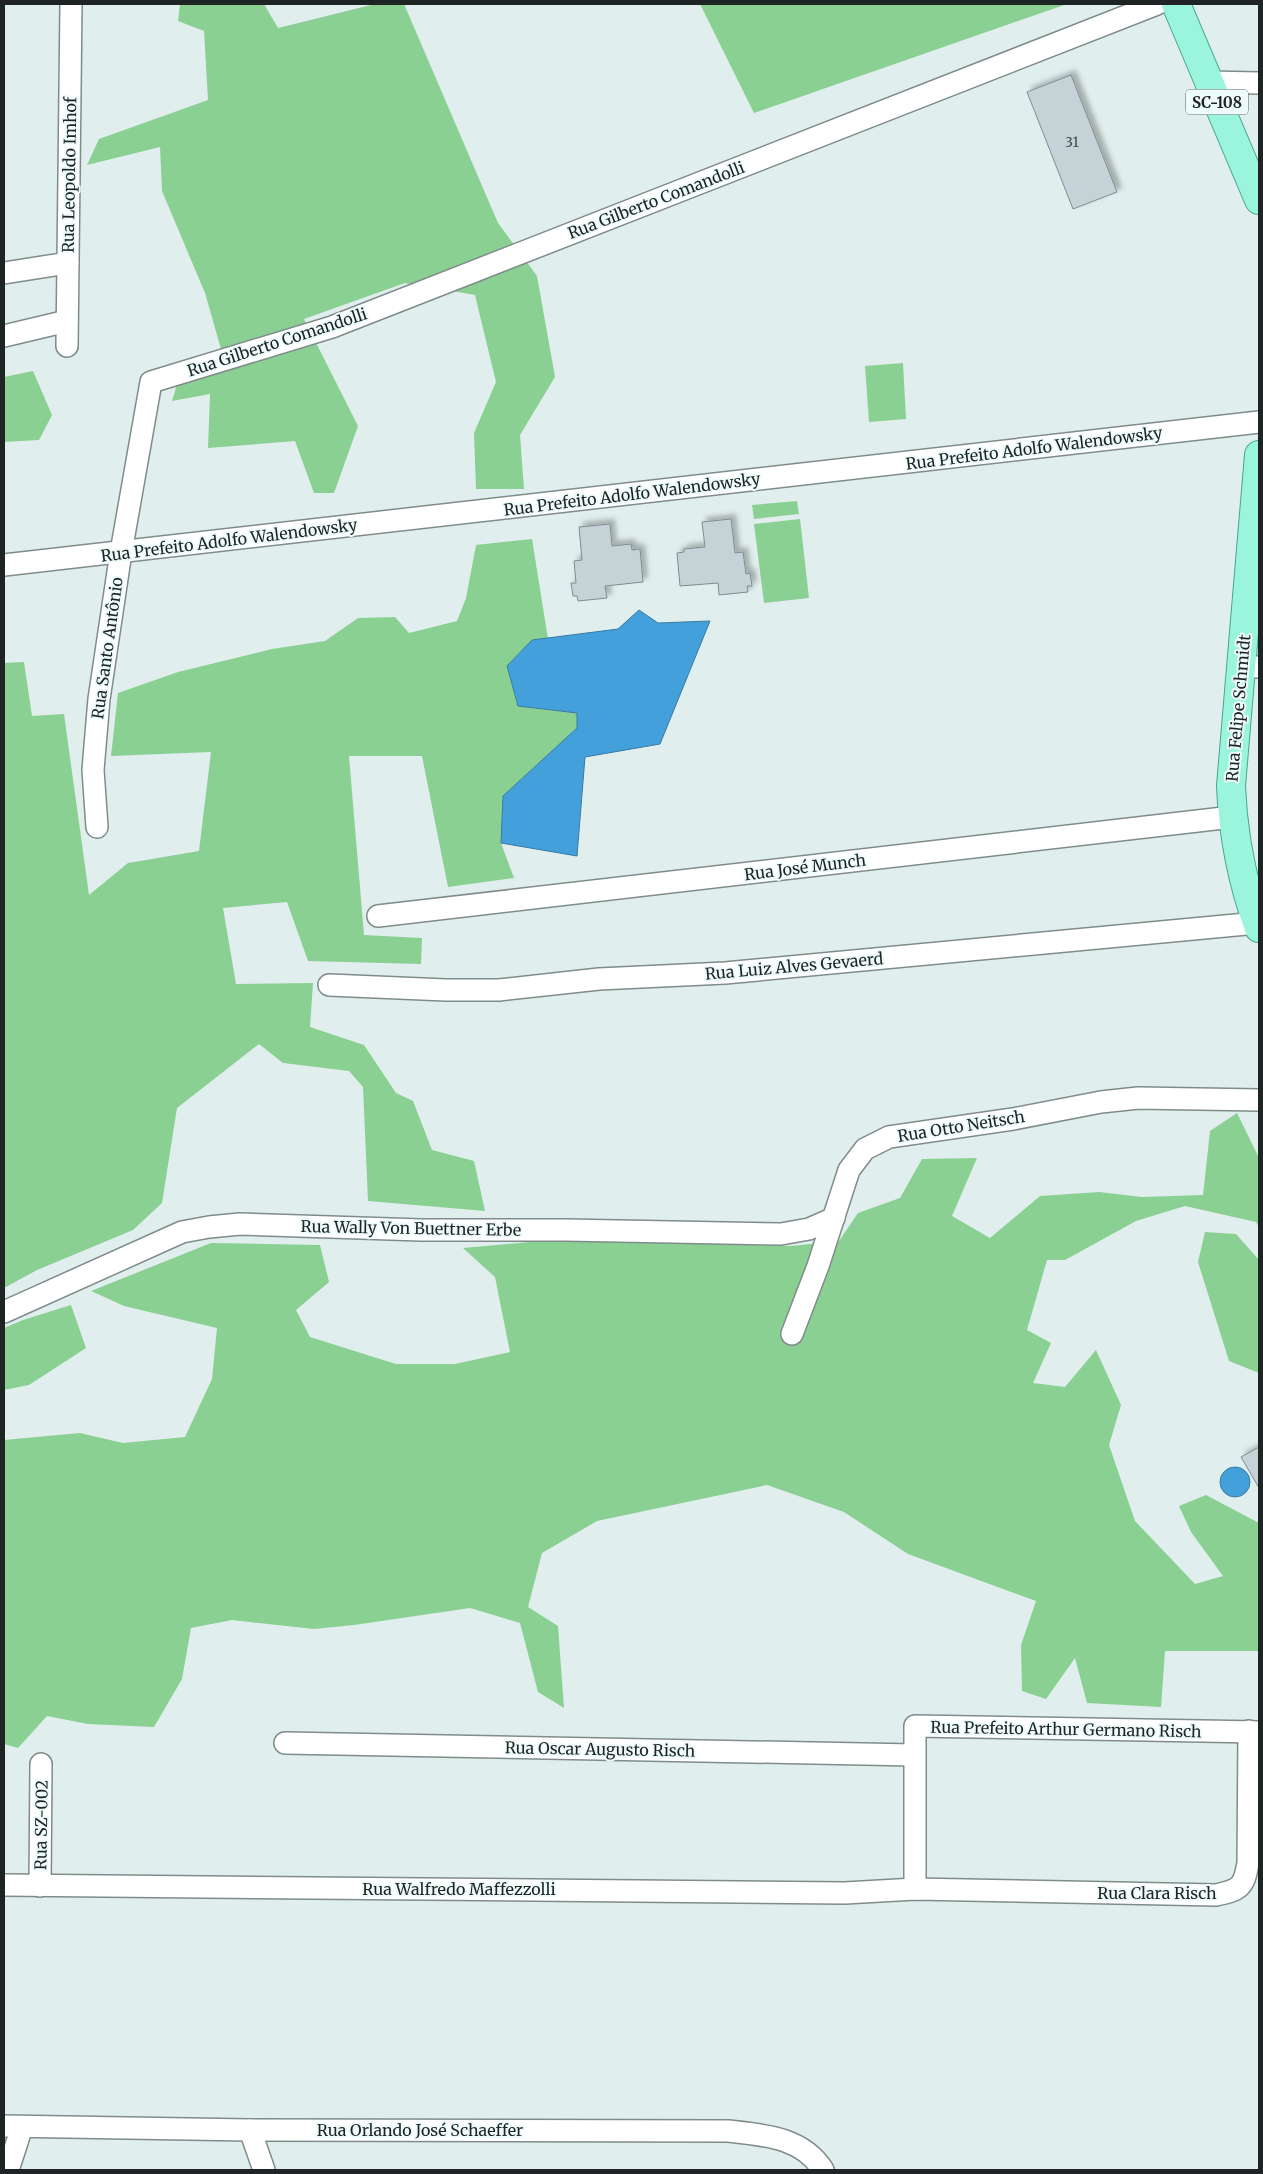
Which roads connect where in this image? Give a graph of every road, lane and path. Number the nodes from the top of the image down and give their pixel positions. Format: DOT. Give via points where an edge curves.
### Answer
graph roads {
  1 [pos="71,4"];
  2 [pos="1157,4"];
  3 [pos="1176,4"];
  4 [pos="1208,82"];
  5 [pos="1259,83"];
  6 [pos="1259,200"];
  7 [pos="68,263"];
  8 [pos="4,273"];
  9 [pos="67,321"];
  10 [pos="4,336"];
  11 [pos="67,346"];
  12 [pos="152,382"];
  13 [pos="1259,422"];
  14 [pos="1259,454"];
  15 [pos="121,552"];
  16 [pos="4,566"];
  17 [pos="1250,667"];
  18 [pos="1232,817"];
  19 [pos="97,827"];
  20 [pos="378,916"];
  21 [pos="1258,926"];
  22 [pos="329,985"];
  23 [pos="1259,1100"];
  24 [pos="834,1218"];
  25 [pos="4,1312"];
  26 [pos="792,1334"];
  27 [pos="1254,1732"];
  28 [pos="285,1743"];
  29 [pos="914,1756"];
  30 [pos="41,1764"];
  31 [pos="4,1885"];
  32 [pos="40,1886"];
  33 [pos="915,1889"];
  34 [pos="13,2127"];
  35 [pos="250,2130"];
  36 [pos="8,2170"];
  37 [pos="264,2170"];
  38 [pos="823,2170"];
  1 -- 7 [label="street, Rua Leopoldo Imhof"];
  2 -- 12 [label="street, Rua Gilberto Comandolli" via="332,327"];
  3 -- 4 [label="main road, SC-108"];
  4 -- 5 [label="street"];
  4 -- 6 [label="main road, SC-108"];
  7 -- 8 [label="street"];
  7 -- 9 [label="street, Rua Leopoldo Imhof"];
  9 -- 10 [label="street"];
  9 -- 11 [label="street, Rua Leopoldo Imhof"];
  12 -- 15 [label="street, Rua Santo Antônio"];
  13 -- 15 [label="street, Rua Prefeito Adolfo Walendowsky"];
  14 -- 17 [label="main road, Rua Felipe Schmidt"];
  15 -- 16 [label="street, Rua Prefeito Adolfo Walendowsky"];
  15 -- 19 [label="street, Rua Santo Antônio" via="95,734 93,770"];
  17 -- 18 [label="main road, Rua Felipe Schmidt" via="1232,777"];
  18 -- 20 [label="street, Rua José Munch"];
  18 -- 21 [label="main road, Rua Felipe Schmidt"];
  21 -- 22 [label="street, Rua Luiz Alves Gevaerd" via="498,990"];
  23 -- 24 [label="street, Rua Otto Neitsch" via="1138,1098 889,1137 865,1149 849,1170"];
  24 -- 25 [label="street, Rua Wally Von Buettner Erbe" via="810,1229 781,1234 421,1230 240,1224 208,1227 182,1232"];
  24 -- 26 [label="street, Rua Otto Neitsch"];
  27 -- 29 [label="street, Rua Prefeito Arthur Germano Risch" via="915,1726"];
  27 -- 33 [label="street, Rua Clara Risch" via="1248,1863 1245,1881 1234,1891 1216,1895"];
  28 -- 29 [label="street, Rua Oscar Augusto Risch"];
  29 -- 33 [label="street, Rua Prefeito Arthur Germano Risch"];
  30 -- 32 [label="street, Rua SZ-002"];
  31 -- 32 [label="street, Rua Walfredo Maffezzolli"];
  32 -- 33 [label="street, Rua Walfredo Maffezzolli" via="845,1893"];
  34 -- 35 [label="street, Rua Orlando José Schaeffer"];
  34 -- 36 [label="street"];
  35 -- 37 [label="street"];
  35 -- 38 [label="street, Rua Orlando José Schaeffer" via="728,2131 767,2135 797,2144"];
}
